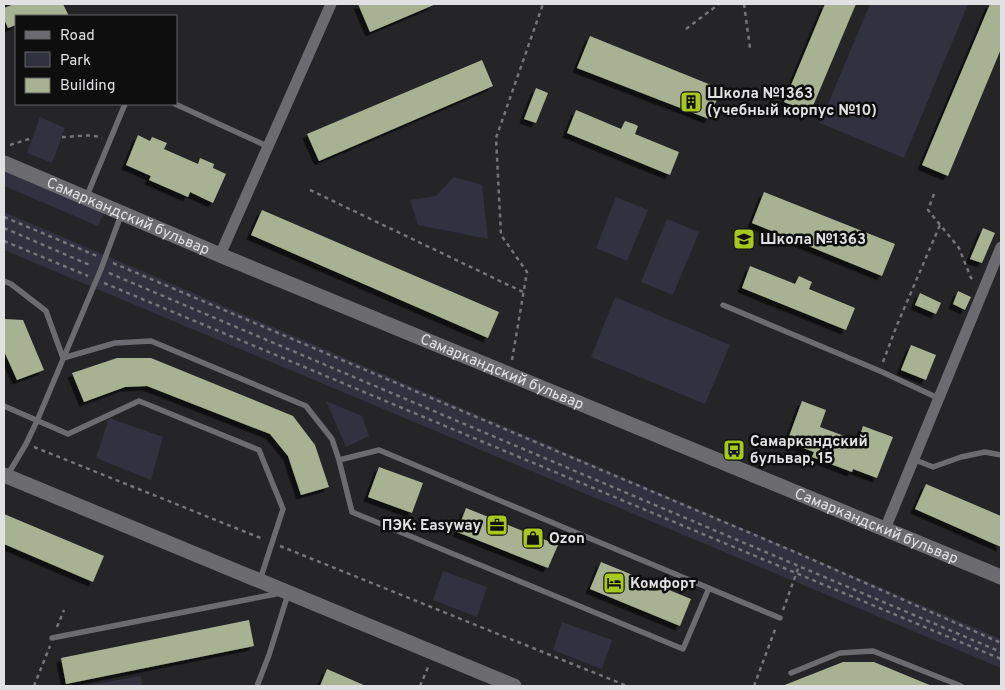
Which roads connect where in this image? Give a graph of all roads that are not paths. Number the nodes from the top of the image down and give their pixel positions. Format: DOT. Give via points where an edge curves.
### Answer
graph roads {
  1 [pos="331,4"];
  2 [pos="125,105"];
  3 [pos="177,105"];
  4 [pos="268,147"];
  5 [pos="4,163"];
  6 [pos="86,198"];
  7 [pos="122,213"];
  8 [pos="1001,247"];
  9 [pos="220,255"];
  10 [pos="4,281"];
  11 [pos="723,305"];
  12 [pos="63,358"];
  13 [pos="938,398"];
  14 [pos="4,406"];
  15 [pos="37,421"];
  16 [pos="1001,455"];
  17 [pos="913,458"];
  18 [pos="339,460"];
  19 [pos="6,475"];
  20 [pos="885,529"];
  21 [pos="1001,577"];
  22 [pos="260,580"];
  23 [pos="709,588"];
  24 [pos="288,592"];
  25 [pos="780,618"];
  26 [pos="52,638"];
  27 [pos="791,673"];
  28 [pos="257,686"];
  29 [pos="514,686"];
  30 [pos="961,686"];
  1 -- 4 [label="street"];
  2 -- 6 [label="lane"];
  3 -- 4 [label="lane"];
  4 -- 9 [label="street"];
  5 -- 6 [label="street, Самаркандский бульвар"];
  6 -- 7 [label="street, Самаркандский бульвар"];
  7 -- 9 [label="street, Самаркандский бульвар"];
  7 -- 12 [label="lane"];
  8 -- 13 [label="street"];
  9 -- 20 [label="street, Самаркандский бульвар"];
  10 -- 12 [label="lane" via="46,311"];
  11 -- 13 [label="lane" via="880,370"];
  12 -- 15 [label="lane"];
  12 -- 18 [label="lane" via="115,343 151,341 306,406 332,439"];
  13 -- 17 [label="street"];
  14 -- 15 [label="lane"];
  15 -- 19 [label="lane"];
  15 -- 22 [label="lane" via="68,434 139,401 258,450 283,509"];
  16 -- 17 [label="lane" via="985,452 933,467"];
  17 -- 20 [label="street"];
  18 -- 23 [label="lane" via="378,450"];
  18 -- 23 [label="lane" via="352,512 683,649"];
  19 -- 22 [label="street"];
  20 -- 21 [label="street, Самаркандский бульвар"];
  22 -- 24 [label="street"];
  23 -- 25 [label="lane"];
  24 -- 26 [label="lane"];
  24 -- 28 [label="lane"];
  24 -- 29 [label="street"];
  27 -- 30 [label="lane" via="840,653 873,651"];
}
